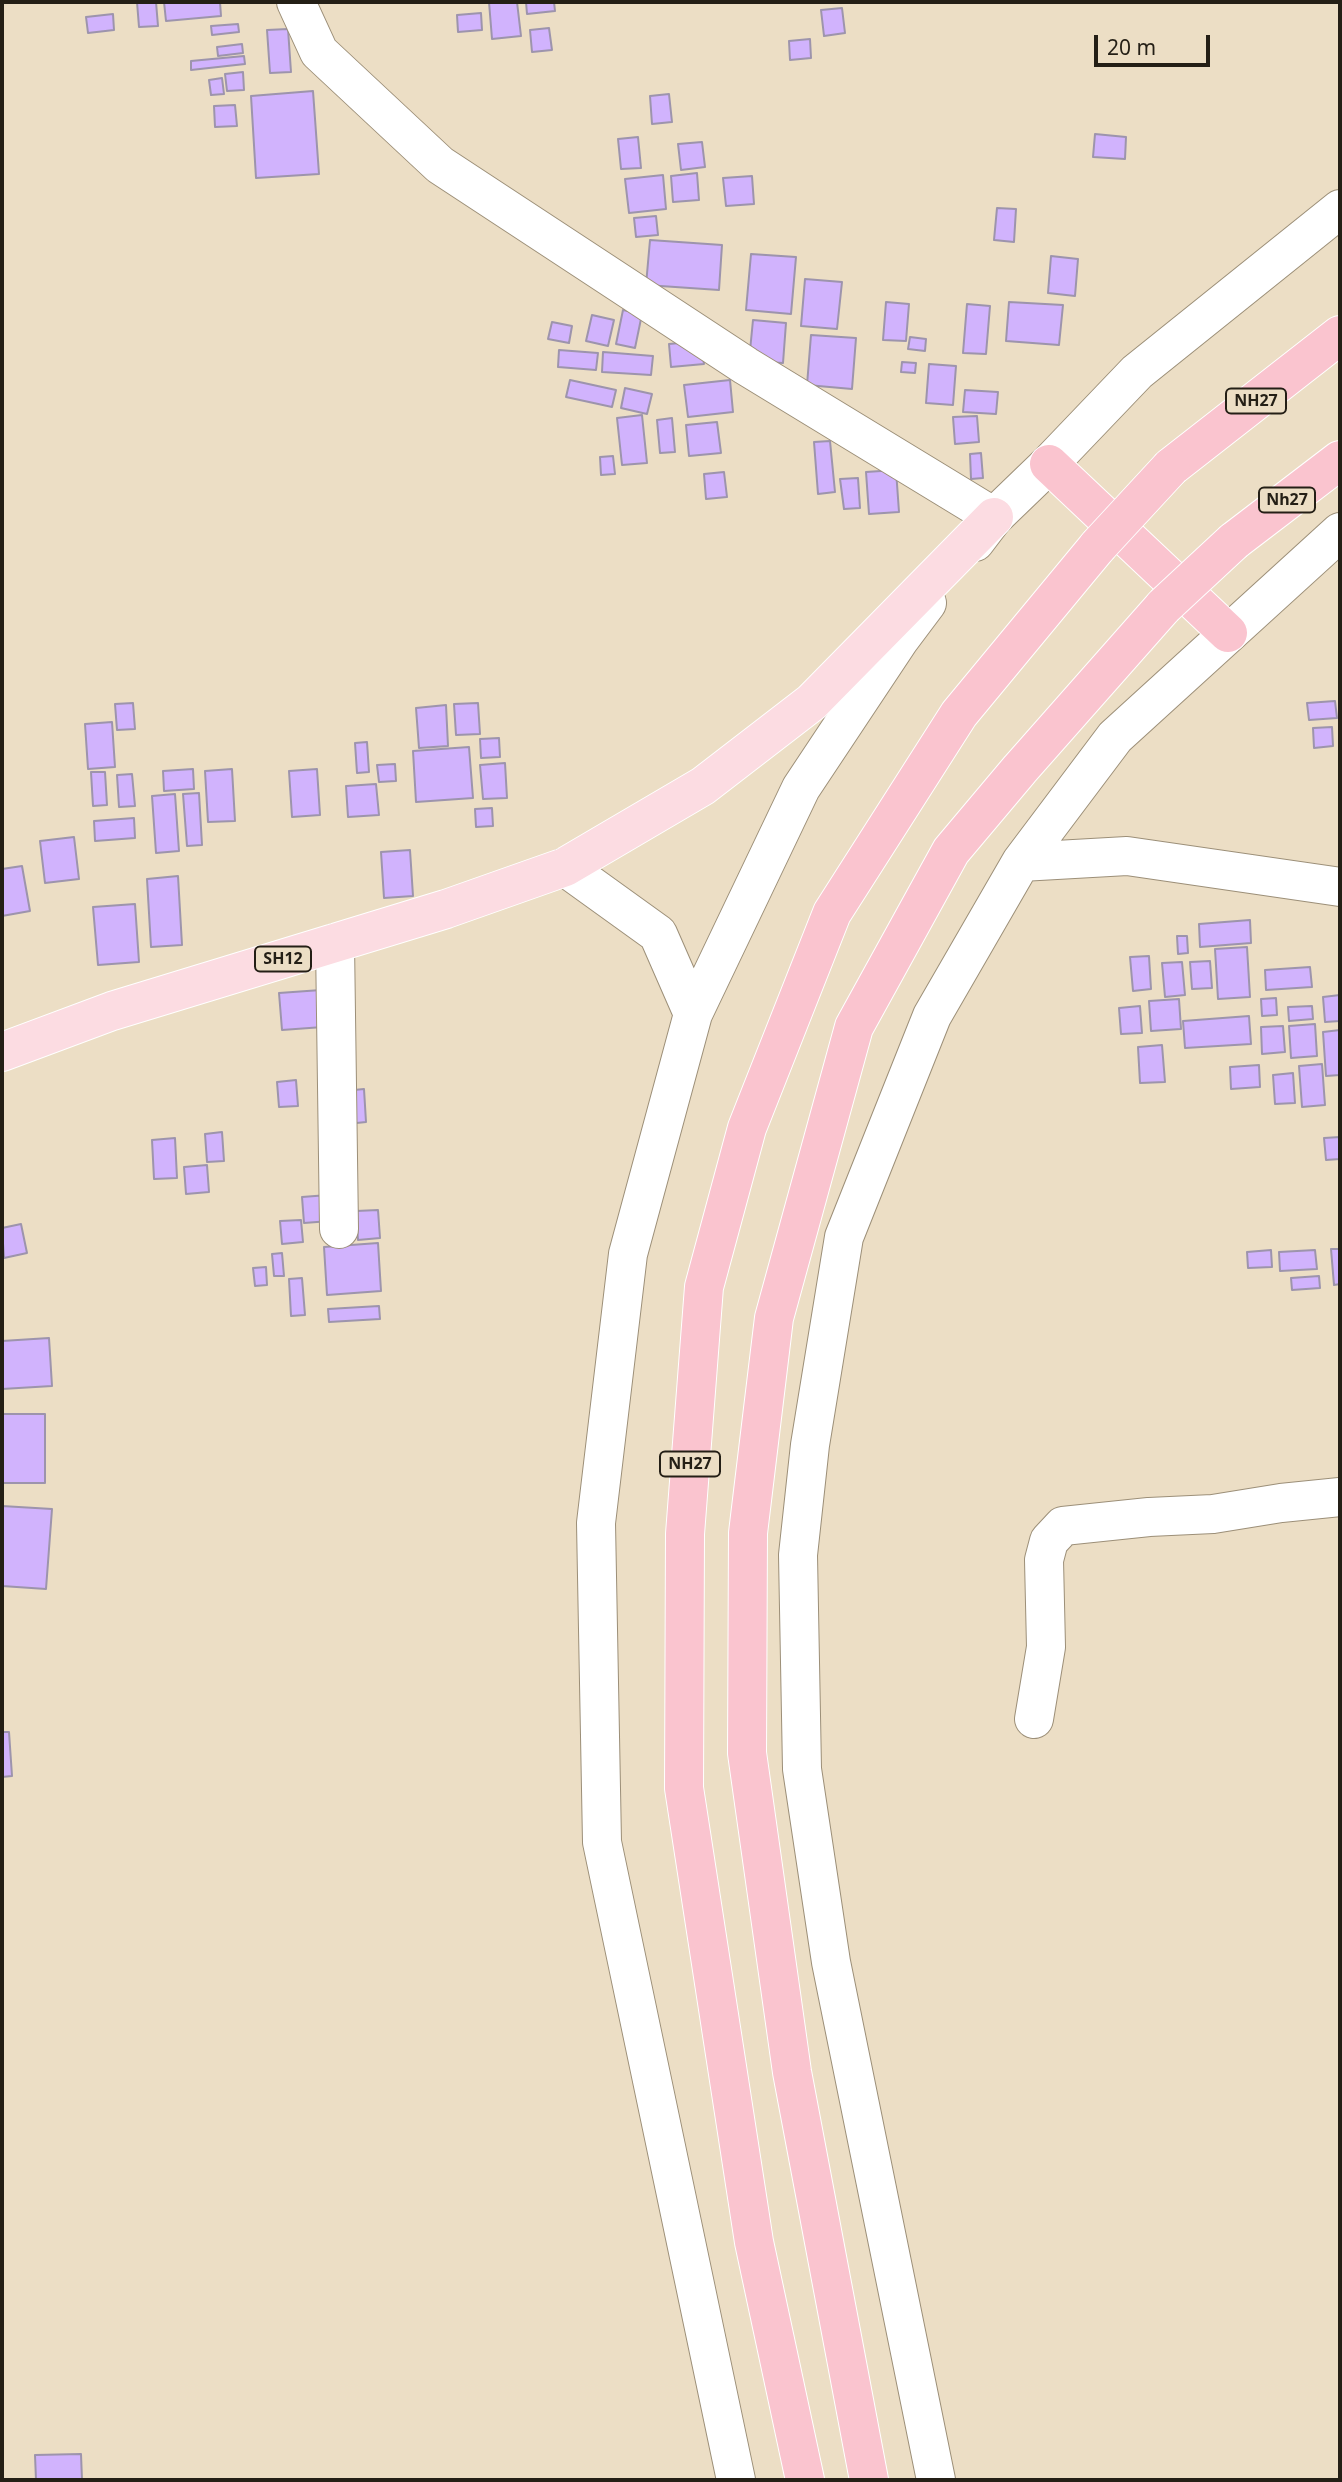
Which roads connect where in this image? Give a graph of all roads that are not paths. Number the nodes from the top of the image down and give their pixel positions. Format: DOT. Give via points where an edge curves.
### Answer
graph roads {
  1 [pos="296,2"];
  2 [pos="1340,209"];
  3 [pos="1340,335"];
  4 [pos="1340,460"];
  5 [pos="1049,464"];
  6 [pos="994,517"];
  7 [pos="1340,532"];
  8 [pos="1228,634"];
  9 [pos="1021,862"];
  10 [pos="565,867"];
  11 [pos="1340,887"];
  12 [pos="335,943"];
  13 [pos="693,1014"];
  14 [pos="2,1052"];
  15 [pos="339,1229"];
  16 [pos="1340,1497"];
  17 [pos="1034,1719"];
  18 [pos="736,2480"];
  19 [pos="805,2480"];
  20 [pos="869,2480"];
  21 [pos="936,2480"];
  1 -- 6 [label="street" via="319,52 440,165 746,366"];
  2 -- 5 [label="street" via="1136,372"];
  3 -- 19 [label="highway, NH27, bridge" via="1171,467 1098,546 959,714 832,913 747,1128 704,1287 685,1534 684,1788 754,2242"];
  4 -- 20 [label="highway, Nh27, bridge" via="1234,541 1164,606 951,851 854,1027 774,1318 748,1533 747,1753 792,2072"];
  5 -- 6 [label="street"];
  5 -- 8 [label="highway"];
  6 -- 10 [label="main road" via="812,702 703,786"];
  6 -- 13 [label="street" via="900,639 801,788"];
  7 -- 8 [label="street"];
  8 -- 9 [label="street" via="1115,737"];
  9 -- 11 [label="street" via="1127,856"];
  9 -- 21 [label="street" via="932,1016 844,1237 810,1445 798,1555 802,1769 831,1962"];
  10 -- 12 [label="main road, SH12"];
  10 -- 13 [label="street" via="658,934"];
  12 -- 14 [label="main road, SH12" via="112,1011"];
  12 -- 15 [label="street"];
  13 -- 18 [label="street" via="628,1254 596,1522 602,1842"];
  16 -- 17 [label="street" via="1213,1514 1063,1526 1049,1541 1044,1560 1046,1647"];
}
